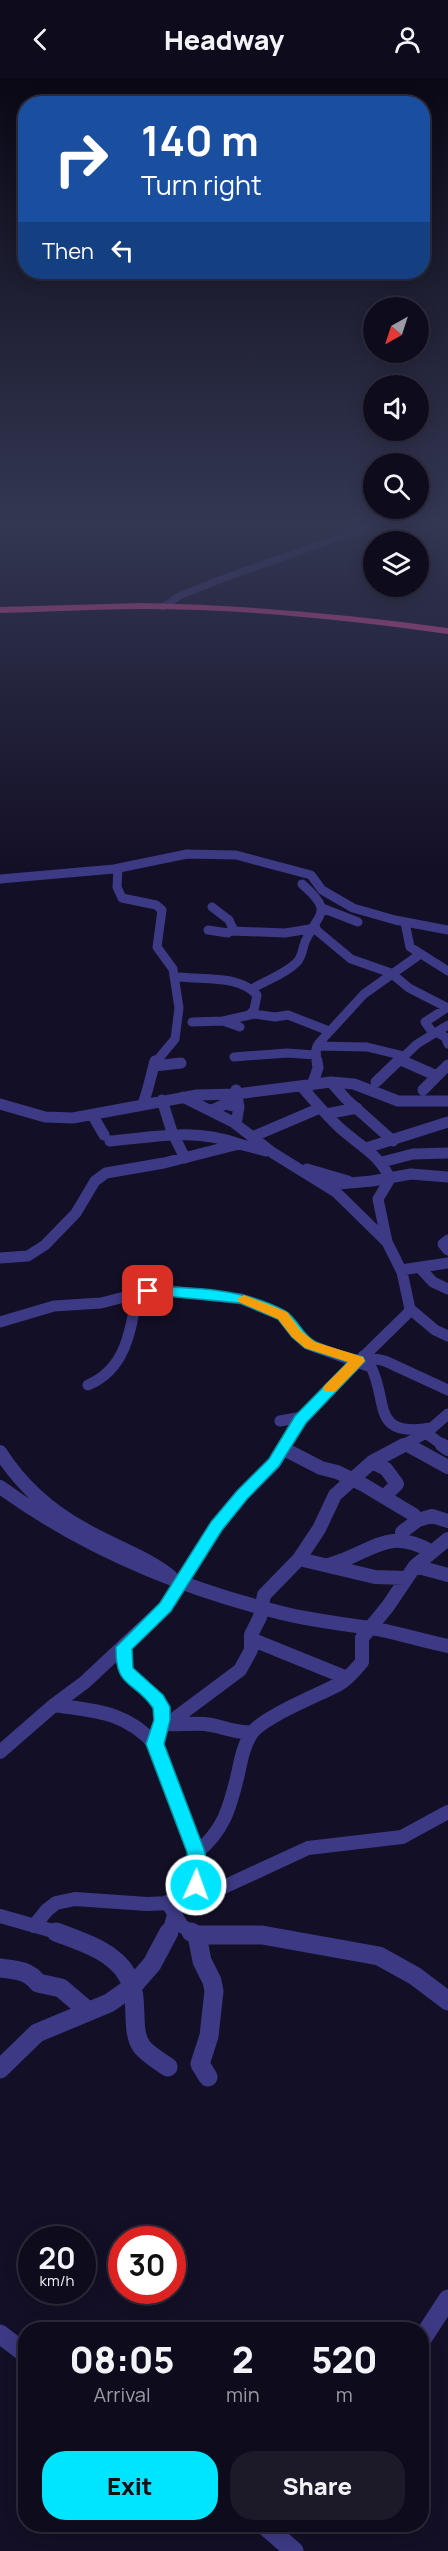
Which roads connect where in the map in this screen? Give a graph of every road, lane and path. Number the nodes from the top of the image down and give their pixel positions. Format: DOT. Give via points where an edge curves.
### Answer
graph roads {
  1 [pos="118,868"];
  2 [pos="0,879"];
  3 [pos="302,884"];
  4 [pos="212,907"];
  5 [pos="322,908"];
  6 [pos="339,915"];
  7 [pos="376,916"];
  8 [pos="358,922"];
  9 [pos="405,923"];
  10 [pos="317,926"];
  11 [pos="345,928"];
  12 [pos="208,930"];
  13 [pos="448,930"];
  14 [pos="232,931"];
  15 [pos="419,955"];
  16 [pos="448,971"];
  17 [pos="391,973"];
  18 [pos="180,977"];
  19 [pos="252,989"];
  20 [pos="448,1007"];
  21 [pos="250,1014"];
  22 [pos="223,1021"];
  23 [pos="192,1022"];
  24 [pos="448,1025"];
  25 [pos="240,1027"];
  26 [pos="329,1032"];
  27 [pos="434,1033"];
  28 [pos="448,1044"];
  29 [pos="317,1051"];
  30 [pos="234,1057"];
  31 [pos="402,1058"];
  32 [pos="181,1063"];
  33 [pos="156,1064"];
  34 [pos="440,1075"];
  35 [pos="331,1082"];
  36 [pos="376,1082"];
  37 [pos="307,1086"];
  38 [pos="237,1092"];
  39 [pos="183,1097"];
  40 [pos="162,1100"];
  41 [pos="447,1101"];
  42 [pos="0,1104"];
  43 [pos="143,1104"];
  44 [pos="238,1107"];
  45 [pos="211,1108"];
  46 [pos="357,1108"];
  47 [pos="323,1111"];
  48 [pos="93,1116"];
  49 [pos="236,1124"];
  50 [pos="447,1124"];
  51 [pos="172,1132"];
  52 [pos="252,1139"];
  53 [pos="393,1141"];
  54 [pos="239,1144"];
  55 [pos="366,1148"];
  56 [pos="448,1153"];
  57 [pos="185,1158"];
  58 [pos="381,1162"];
  59 [pos="296,1166"];
  60 [pos="448,1177"];
  61 [pos="390,1179"];
  62 [pos="352,1183"];
  63 [pos="327,1185"];
  64 [pos="448,1240"];
  65 [pos="387,1242"];
  66 [pos="448,1250"];
  67 [pos="0,1258"];
  68 [pos="448,1263"];
  69 [pos="420,1268"];
  70 [pos="401,1270"];
  71 [pos="448,1289"];
  72 [pos="137,1293"];
  73 [pos="410,1309"];
  74 [pos="0,1322"];
  75 [pos="448,1336"];
  76 [pos="361,1358"];
  77 [pos="88,1385"];
  78 [pos="448,1390"];
  79 [pos="448,1414"];
  80 [pos="302,1417"];
  81 [pos="280,1421"];
  82 [pos="435,1429"];
  83 [pos="408,1444"];
  84 [pos="284,1449"];
  85 [pos="448,1449"];
  86 [pos="0,1452"];
  87 [pos="372,1462"];
  88 [pos="446,1463"];
  89 [pos="351,1479"];
  90 [pos="0,1487"];
  91 [pos="384,1497"];
  92 [pos="418,1520"];
  93 [pos="448,1521"];
  94 [pos="402,1539"];
  95 [pos="448,1539"];
  96 [pos="432,1552"];
  97 [pos="298,1559"];
  98 [pos="328,1565"];
  99 [pos="411,1572"];
  100 [pos="448,1575"];
  101 [pos="181,1584"];
  102 [pos="261,1607"];
  103 [pos="369,1628"];
  104 [pos="251,1639"];
  105 [pos="448,1646"];
  106 [pos="124,1647"];
  107 [pos="346,1678"];
  108 [pos="54,1705"];
  109 [pos="165,1724"];
  110 [pos="252,1732"];
  111 [pos="155,1744"];
  112 [pos="0,1752"];
  113 [pos="448,1812"];
  114 [pos="196,1852"];
  115 [pos="176,1904"];
  116 [pos="0,1916"];
  117 [pos="34,1926"];
  118 [pos="197,1935"];
  119 [pos="0,1968"];
  120 [pos="133,1986"];
  121 [pos="448,2001"];
  122 [pos="88,2011"];
  123 [pos="168,2067"];
  124 [pos="0,2069"];
  125 [pos="208,2077"];
  126 [pos="448,2299"];
  127 [pos="429,2328"];
  128 [pos="0,2334"];
  129 [pos="18,2348"];
  130 [pos="277,2532"];
  131 [pos="294,2551"];
  1 -- 2 [label="street"];
  1 -- 7 [label="street" via="180,854 236,855 311,875 320,889"];
  1 -- 33 [label="street" via="116,884 122,898 156,905 162,910 155,944 173,970 179,994 172,1044 159,1055"];
  3 -- 5 [label="street" via="318,898"];
  4 -- 14 [label="street" via="231,922"];
  5 -- 6 [label="street"];
  5 -- 10 [label="street"];
  6 -- 8 [label="street"];
  6 -- 10 [label="street" via="328,915"];
  7 -- 8 [label="street"];
  7 -- 9 [label="street"];
  8 -- 11 [label="street"];
  9 -- 13 [label="street"];
  9 -- 15 [label="street" via="407,941"];
  10 -- 14 [label="street" via="285,933"];
  10 -- 17 [label="street" via="351,959"];
  10 -- 19 [label="street" via="307,938 299,961"];
  12 -- 14 [label="street"];
  15 -- 16 [label="street"];
  15 -- 17 [label="street"];
  17 -- 20 [label="street" via="409,988"];
  17 -- 26 [label="street" via="358,1000"];
  18 -- 19 [label="street" via="235,982"];
  19 -- 21 [label="street" via="257,995"];
  20 -- 27 [label="street" via="425,1022"];
  21 -- 22 [label="street"];
  21 -- 26 [label="street" via="288,1015"];
  22 -- 23 [label="street"];
  22 -- 25 [label="street"];
  24 -- 27 [label="street"];
  26 -- 29 [label="street"];
  27 -- 28 [label="street" via="445,1037"];
  27 -- 31 [label="street"];
  29 -- 30 [label="street"];
  29 -- 31 [label="street" via="367,1047"];
  29 -- 37 [label="street" via="318,1068"];
  31 -- 34 [label="street"];
  31 -- 36 [label="street"];
  32 -- 33 [label="street"];
  33 -- 43 [label="street"];
  34 -- 41 [label="street" via="440,1091"];
  35 -- 37 [label="street"];
  35 -- 41 [label="street" via="354,1084 398,1101"];
  35 -- 46 [label="street"];
  37 -- 38 [label="street"];
  37 -- 47 [label="street"];
  38 -- 39 [label="street"];
  38 -- 44 [label="street"];
  39 -- 40 [label="street"];
  39 -- 45 [label="street"];
  40 -- 43 [label="street"];
  40 -- 51 [label="street"];
  42 -- 48 [label="street" via="60,1119"];
  43 -- 48 [label="street"];
  44 -- 45 [label="street" via="228,1103"];
  44 -- 49 [label="street"];
  45 -- 49 [label="street"];
  46 -- 47 [label="street"];
  46 -- 53 [label="street"];
  47 -- 52 [label="street"];
  47 -- 55 [label="street"];
  48 -- 51 [label="street" via="107,1138 140,1139"];
  49 -- 52 [label="street"];
  50 -- 53 [label="street"];
  51 -- 54 [label="street" via="203,1134"];
  51 -- 57 [label="street"];
  52 -- 54 [label="street"];
  52 -- 59 [label="street"];
  53 -- 55 [label="street"];
  54 -- 57 [label="street"];
  55 -- 58 [label="street"];
  56 -- 58 [label="street" via="413,1154"];
  57 -- 67 [label="street" via="99,1176 76,1213 45,1245 28,1256"];
  58 -- 61 [label="street"];
  59 -- 62 [label="street"];
  59 -- 63 [label="street"];
  60 -- 61 [label="street" via="422,1174"];
  61 -- 62 [label="street"];
  61 -- 65 [label="street" via="378,1199"];
  62 -- 63 [label="street"];
  63 -- 65 [label="street"];
  64 -- 66 [label="street" via="443,1244"];
  65 -- 70 [label="street"];
  68 -- 69 [label="street"];
  69 -- 70 [label="street"];
  69 -- 71 [label="street" via="433,1282"];
  70 -- 73 [label="street"];
  72 -- 74 [label="street" via="101,1304 54,1306"];
  72 -- 76 [label="street" via="161,1290 242,1299 283,1316 310,1345"];
  72 -- 77 [label="street" via="128,1342 109,1374"];
  73 -- 75 [label="street"];
  73 -- 76 [label="street"];
  76 -- 78 [label="street" via="393,1364"];
  76 -- 80 [label="street"];
  76 -- 82 [label="street" via="374,1373 386,1419 403,1430"];
  79 -- 82 [label="street"];
  80 -- 81 [label="street"];
  80 -- 84 [label="street"];
  82 -- 83 [label="street"];
  82 -- 85 [label="street"];
  83 -- 87 [label="street"];
  83 -- 88 [label="street"];
  84 -- 89 [label="street"];
  84 -- 101 [label="street" via="226,1513"];
  86 -- 101 [label="street" via="19,1479 63,1516 145,1557"];
  87 -- 89 [label="street"];
  87 -- 91 [label="street" via="386,1469 397,1484"];
  89 -- 91 [label="street"];
  89 -- 97 [label="street" via="335,1495 319,1529"];
  90 -- 101 [label="street" via="32,1512 79,1539"];
  91 -- 92 [label="street"];
  92 -- 93 [label="street" via="432,1516"];
  92 -- 94 [label="street" via="402,1532"];
  94 -- 96 [label="street"];
  94 -- 98 [label="street"];
  95 -- 96 [label="street"];
  96 -- 99 [label="street"];
  97 -- 98 [label="street"];
  97 -- 102 [label="street" via="264,1595"];
  98 -- 99 [label="street" via="381,1578"];
  99 -- 100 [label="street"];
  99 -- 103 [label="street"];
  101 -- 102 [label="street"];
  101 -- 106 [label="street" via="165,1607"];
  102 -- 103 [label="street"];
  102 -- 104 [label="street"];
  103 -- 105 [label="street"];
  103 -- 107 [label="street" via="362,1638 362,1662"];
  104 -- 107 [label="street"];
  104 -- 109 [label="street" via="251,1650 233,1677"];
  106 -- 108 [label="street"];
  106 -- 109 [label="street" via="127,1672 157,1700"];
  107 -- 110 [label="street" via="291,1706"];
  108 -- 111 [label="street" via="119,1716 140,1727"];
  108 -- 112 [label="street"];
  109 -- 110 [label="street" via="202,1724"];
  109 -- 111 [label="street"];
  110 -- 114 [label="street" via="242,1753 221,1828"];
  111 -- 114 [label="street"];
  113 -- 115 [label="street" via="409,1834 308,1848 215,1891"];
  114 -- 115 [label="street" via="198,1877 192,1892"];
  115 -- 117 [label="street" via="68,1900 53,1904"];
  115 -- 118 [label="street" via="188,1931"];
  115 -- 120 [label="street" via="158,1955"];
  116 -- 117 [label="street"];
  117 -- 120 [label="street" via="105,1952 125,1970"];
  118 -- 121 [label="street" via="262,1935 380,1956"];
  118 -- 125 [label="street" via="214,1991 201,2064"];
  119 -- 122 [label="street" via="24,1971 38,1983 61,1988"];
  120 -- 122 [label="street" via="109,2003"];
  120 -- 123 [label="street" via="139,2043"];
  122 -- 124 [label="street" via="37,2033"];
  126 -- 127 [label="street"];
  128 -- 129 [label="street"];
  130 -- 131 [label="street"];
}
